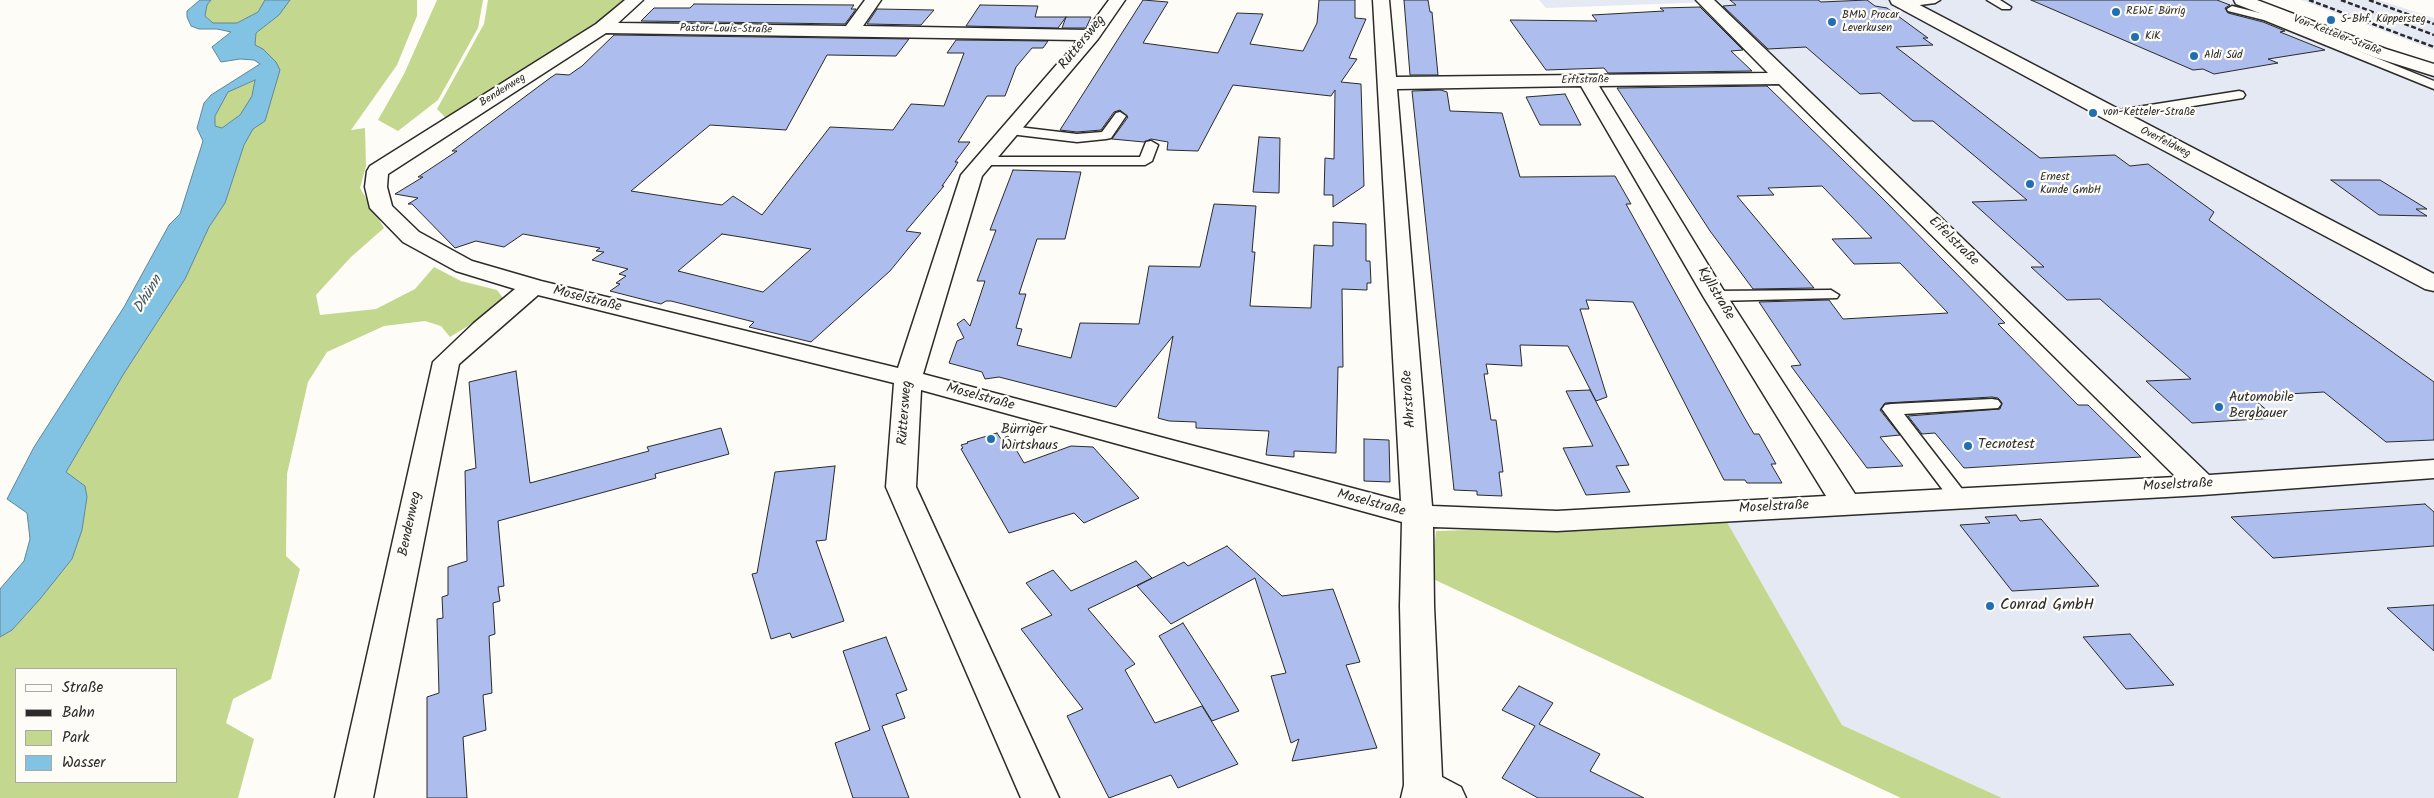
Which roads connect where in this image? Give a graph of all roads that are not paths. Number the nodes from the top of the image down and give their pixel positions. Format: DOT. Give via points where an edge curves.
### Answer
graph roads {
  1 [pos="634,0"];
  2 [pos="873,0"];
  3 [pos="1117,0"];
  4 [pos="1381,0"];
  5 [pos="1704,0"];
  6 [pos="1935,0"];
  7 [pos="1992,0"];
  8 [pos="1901,2"];
  9 [pos="2237,4"];
  10 [pos="2006,6"];
  11 [pos="602,28"];
  12 [pos="851,31"];
  13 [pos="1092,35"];
  14 [pos="2434,70"];
  15 [pos="1784,78"];
  16 [pos="1587,82"];
  17 [pos="1387,83"];
  18 [pos="2434,85"];
  19 [pos="2239,95"];
  20 [pos="2112,115"];
  21 [pos="1120,116"];
  22 [pos="1010,130"];
  23 [pos="1151,145"];
  24 [pos="983,161"];
  25 [pos="377,182"];
  26 [pos="2434,284"];
  27 [pos="533,287"];
  28 [pos="1831,294"];
  29 [pos="1715,296"];
  30 [pos="908,378"];
  31 [pos="1992,404"];
  32 [pos="2434,469"];
  33 [pos="2202,485"];
  34 [pos="1959,498"];
  35 [pos="1846,504"];
  36 [pos="1417,516"];
  37 [pos="1430,794"];
  38 [pos="354,798"];
  39 [pos="1040,798"];
  1 -- 11 [label="street, Bendenweg"];
  2 -- 12 [label="street"];
  3 -- 13 [label="street, Rüttersweg"];
  4 -- 17 [label="street, Ahrstraße"];
  5 -- 15 [label="street, Eifelstraße"];
  6 -- 8 [label="lane"];
  7 -- 10 [label="lane"];
  8 -- 20 [label="street, Overfeldweg"];
  9 -- 14 [label="street, Von-Ketteler-Straße"];
  9 -- 18 [label="lane"];
  11 -- 12 [label="street, Pastor-Louis-Straße"];
  11 -- 25 [label="street, Bendenweg" via="378,171"];
  12 -- 13 [label="street, Pastor-Louis-Straße"];
  13 -- 22 [label="street, Rüttersweg"];
  15 -- 16 [label="street, Erftstraße"];
  15 -- 33 [label="street, Eifelstraße"];
  16 -- 17 [label="street, Erftstraße"];
  16 -- 29 [label="street, Kyllstraße"];
  17 -- 36 [label="street, Ahrstraße"];
  19 -- 20 [label="lane"];
  20 -- 26 [label="street, Overfeldweg"];
  21 -- 22 [label="lane" via="1106,135 1077,138"];
  22 -- 24 [label="street, Rüttersweg"];
  23 -- 24 [label="lane" via="1145,162"];
  24 -- 30 [label="street, Rüttersweg" via="972,174"];
  25 -- 27 [label="street, Moselstraße" via="381,208 411,237 464,266"];
  27 -- 30 [label="street, Moselstraße"];
  27 -- 38 [label="street, Bendenweg" via="446,362"];
  28 -- 29 [label="lane"];
  29 -- 35 [label="street, Kyllstraße"];
  30 -- 36 [label="street, Moselstraße"];
  30 -- 39 [label="street, Rüttersweg" via="901,487"];
  31 -- 34 [label="lane" via="1891,409"];
  32 -- 33 [label="street, Moselstraße"];
  33 -- 34 [label="street, Moselstraße"];
  34 -- 35 [label="street, Moselstraße"];
  35 -- 36 [label="street, Moselstraße" via="1557,521"];
  36 -- 37 [label="street, Ahrstraße" via="1417,606"];
}
